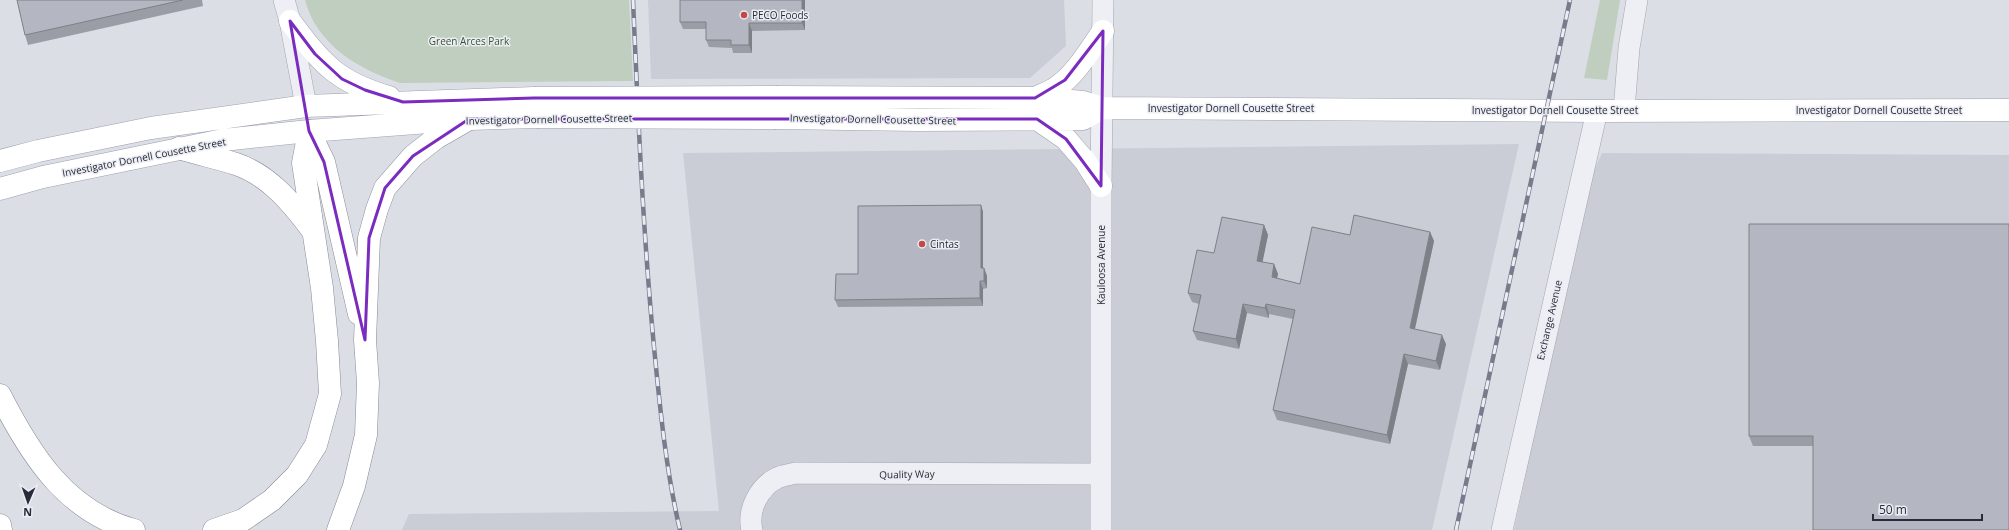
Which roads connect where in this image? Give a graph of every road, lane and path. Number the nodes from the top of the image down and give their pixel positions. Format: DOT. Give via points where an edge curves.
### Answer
graph roads {
  1 [pos="284,0"];
  2 [pos="1104,0"];
  3 [pos="1637,0"];
  4 [pos="290,21"];
  5 [pos="1103,31"];
  6 [pos="404,102"];
  7 [pos="306,106"];
  8 [pos="536,108"];
  9 [pos="1102,108"];
  10 [pos="1036,109"];
  11 [pos="1624,110"];
  12 [pos="2009,110"];
  13 [pos="1596,111"];
  14 [pos="469,119"];
  15 [pos="309,131"];
  16 [pos="179,148"];
  17 [pos="0,161"];
  18 [pos="1101,186"];
  19 [pos="0,189"];
  20 [pos="312,231"];
  21 [pos="365,340"];
  22 [pos="0,395"];
  23 [pos="1100,474"];
  24 [pos="0,525"];
  25 [pos="1,530"];
  26 [pos="134,530"];
  27 [pos="214,530"];
  28 [pos="338,530"];
  29 [pos="752,530"];
  30 [pos="1100,530"];
  31 [pos="1502,530"];
  1 -- 4 [label="street"];
  2 -- 5 [label="street, Kauloosa Avenue"];
  3 -- 11 [label="street"];
  4 -- 6 [label="main road" via="315,54 342,78 365,90"];
  4 -- 7 [label="street"];
  5 -- 9 [label="street, Kauloosa Avenue"];
  5 -- 10 [label="main road" via="1078,66"];
  6 -- 7 [label="main road, Investigator Dornell Cousette Street"];
  6 -- 8 [label="main road, Investigator Dornell Cousette Street"];
  7 -- 15 [label="main road"];
  7 -- 17 [label="main road, Investigator Dornell Cousette Street" via="151,128"];
  8 -- 10 [label="main road, Investigator Dornell Cousette Street, bridge"];
  8 -- 14 [label="main road, Investigator Dornell Cousette Street"];
  9 -- 10 [label="main road, Investigator Dornell Cousette Street" via="1083,102"];
  9 -- 13 [label="main road, Investigator Dornell Cousette Street"];
  9 -- 18 [label="street, Kauloosa Avenue"];
  10 -- 18 [label="main road" via="1084,161"];
  11 -- 12 [label="main road, Investigator Dornell Cousette Street"];
  11 -- 13 [label="main road, Investigator Dornell Cousette Street"];
  13 -- 31 [label="street, Exchange Avenue"];
  14 -- 15 [label="main road, Investigator Dornell Cousette Street"];
  14 -- 21 [label="main road" via="436,138 413,156 385,188 369,238"];
  15 -- 16 [label="main road, Investigator Dornell Cousette Street" via="223,140"];
  15 -- 20 [label="main road" via="303,163"];
  15 -- 21 [label="main road" via="324,162"];
  16 -- 19 [label="main road, Investigator Dornell Cousette Street" via="43,177"];
  16 -- 20 [label="main road" via="236,164 257,174 281,192"];
  18 -- 23 [label="street, Kauloosa Avenue"];
  20 -- 27 [label="main road" via="322,288 330,394 316,445 298,475 272,500 243,520"];
  21 -- 28 [label="main road" via="368,383 366,435 354,486"];
  22 -- 26 [label="main road" via="50,476 76,502 106,520"];
  23 -- 29 [label="street, Quality Way" via="795,473 778,478 762,489 753,506 750,524"];
  23 -- 30 [label="street, Kauloosa Avenue"];
  24 -- 25 [label="main road"];
}
